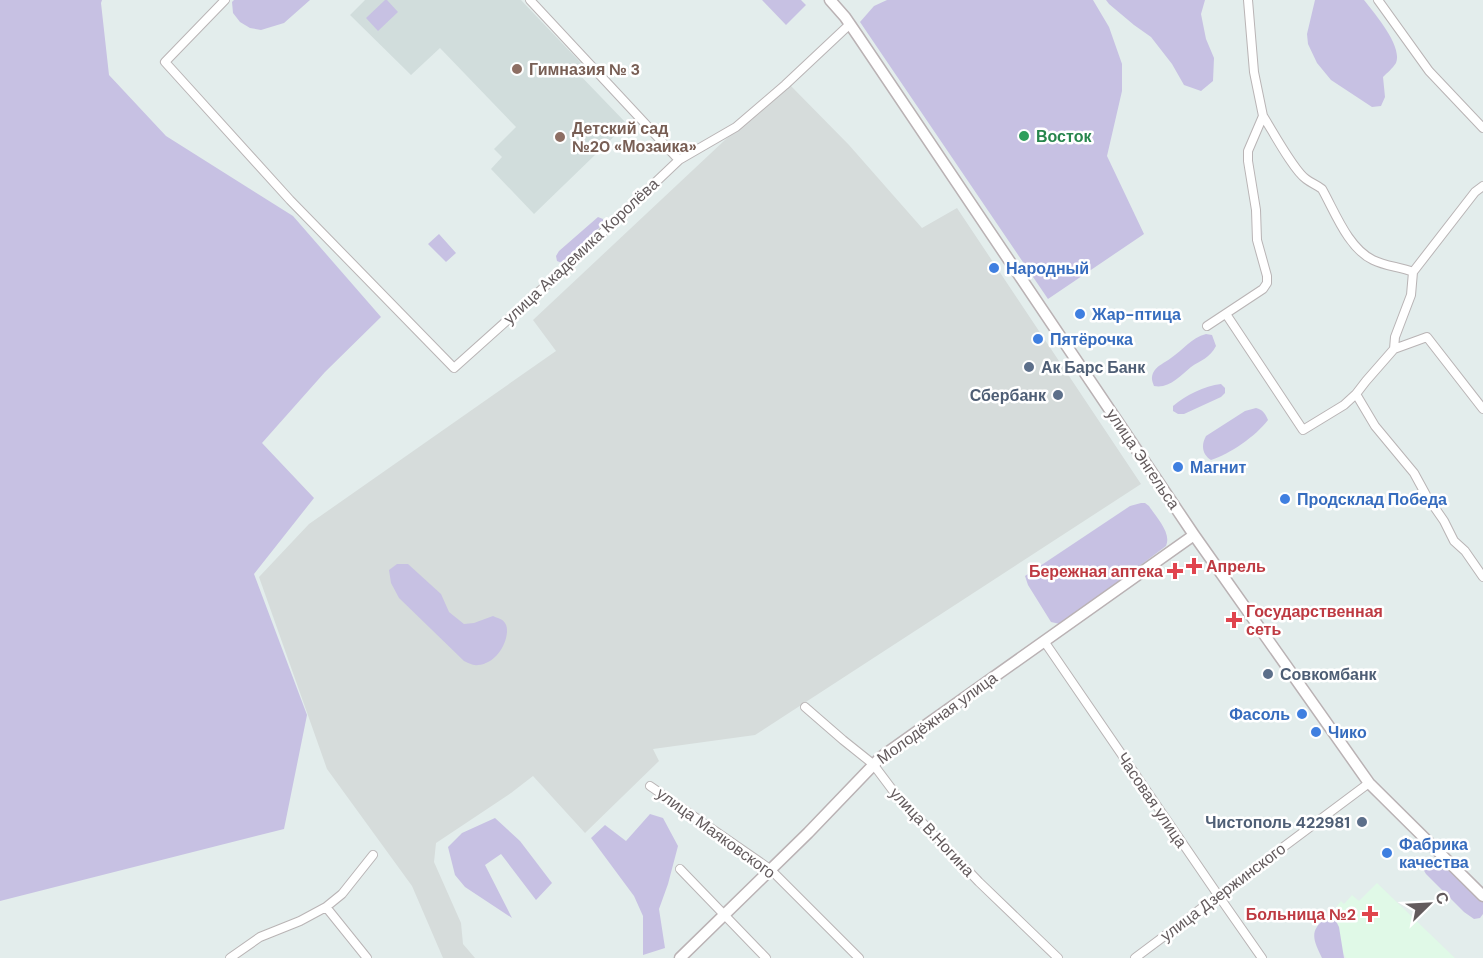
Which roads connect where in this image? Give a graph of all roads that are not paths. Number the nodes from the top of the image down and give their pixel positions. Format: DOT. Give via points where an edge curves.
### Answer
graph roads {
  1 [pos="225,0"];
  2 [pos="530,0"];
  3 [pos="830,0"];
  4 [pos="1248,0"];
  5 [pos="1378,0"];
  6 [pos="850,24"];
  7 [pos="1263,116"];
  8 [pos="1483,128"];
  9 [pos="679,160"];
  10 [pos="1483,186"];
  11 [pos="1413,272"];
  12 [pos="1226,314"];
  13 [pos="1207,326"];
  14 [pos="1394,350"];
  15 [pos="1356,394"];
  16 [pos="1483,409"];
  17 [pos="1194,535"];
  18 [pos="1483,577"];
  19 [pos="1044,641"];
  20 [pos="805,706"];
  21 [pos="873,764"];
  22 [pos="1369,783"];
  23 [pos="650,786"];
  24 [pos="373,855"];
  25 [pos="680,869"];
  26 [pos="770,869"];
  27 [pos="1218,895"];
  28 [pos="1483,896"];
  29 [pos="326,907"];
  30 [pos="723,915"];
  31 [pos="230,958"];
  32 [pos="367,958"];
  33 [pos="680,958"];
  34 [pos="766,958"];
  35 [pos="859,958"];
  36 [pos="1058,958"];
  37 [pos="1135,958"];
  38 [pos="1262,958"];
  1 -- 9 [label="street, улица Академика Королёва" via="165,62 290,200 454,368"];
  2 -- 9 [label="street"];
  3 -- 6 [label="main road, улица Энгельса"];
  4 -- 7 [label="street" via="1254,72"];
  5 -- 8 [label="street" via="1429,71"];
  6 -- 9 [label="street, улица Академика Королёва" via="736,127"];
  6 -- 17 [label="main road, улица Энгельса"];
  7 -- 11 [label="street" via="1293,165 1305,179 1322,189 1363,254"];
  7 -- 12 [label="street" via="1248,151 1248,161 1257,240 1267,283"];
  10 -- 11 [label="street"];
  11 -- 14 [label="street" via="1411,295"];
  12 -- 13 [label="street"];
  12 -- 15 [label="street" via="1303,430"];
  14 -- 15 [label="street"];
  14 -- 16 [label="street" via="1427,337"];
  15 -- 18 [label="street" via="1375,426 1414,473 1454,541"];
  17 -- 19 [label="main road, Молодёжная улица"];
  17 -- 22 [label="main road, улица Энгельса"];
  19 -- 21 [label="main road, Молодёжная улица"];
  19 -- 27 [label="street, Часовая улица"];
  20 -- 21 [label="street, улица В.Ногина"];
  21 -- 26 [label="main road, Молодёжная улица"];
  21 -- 36 [label="street, улица В.Ногина" via="897,796 979,882"];
  22 -- 27 [label="street, улица Дзержинского"];
  22 -- 28 [label="main road, улица Энгельса"];
  23 -- 26 [label="street, улица Маяковского"];
  24 -- 29 [label="street" via="342,894"];
  25 -- 30 [label="street"];
  26 -- 30 [label="main road, Молодёжная улица"];
  26 -- 35 [label="street, улица Маяковского"];
  27 -- 37 [label="street, улица Дзержинского"];
  27 -- 38 [label="street, Часовая улица"];
  29 -- 31 [label="street" via="260,937"];
  29 -- 32 [label="street"];
  30 -- 33 [label="main road, Молодёжная улица"];
  30 -- 34 [label="street"];
}
